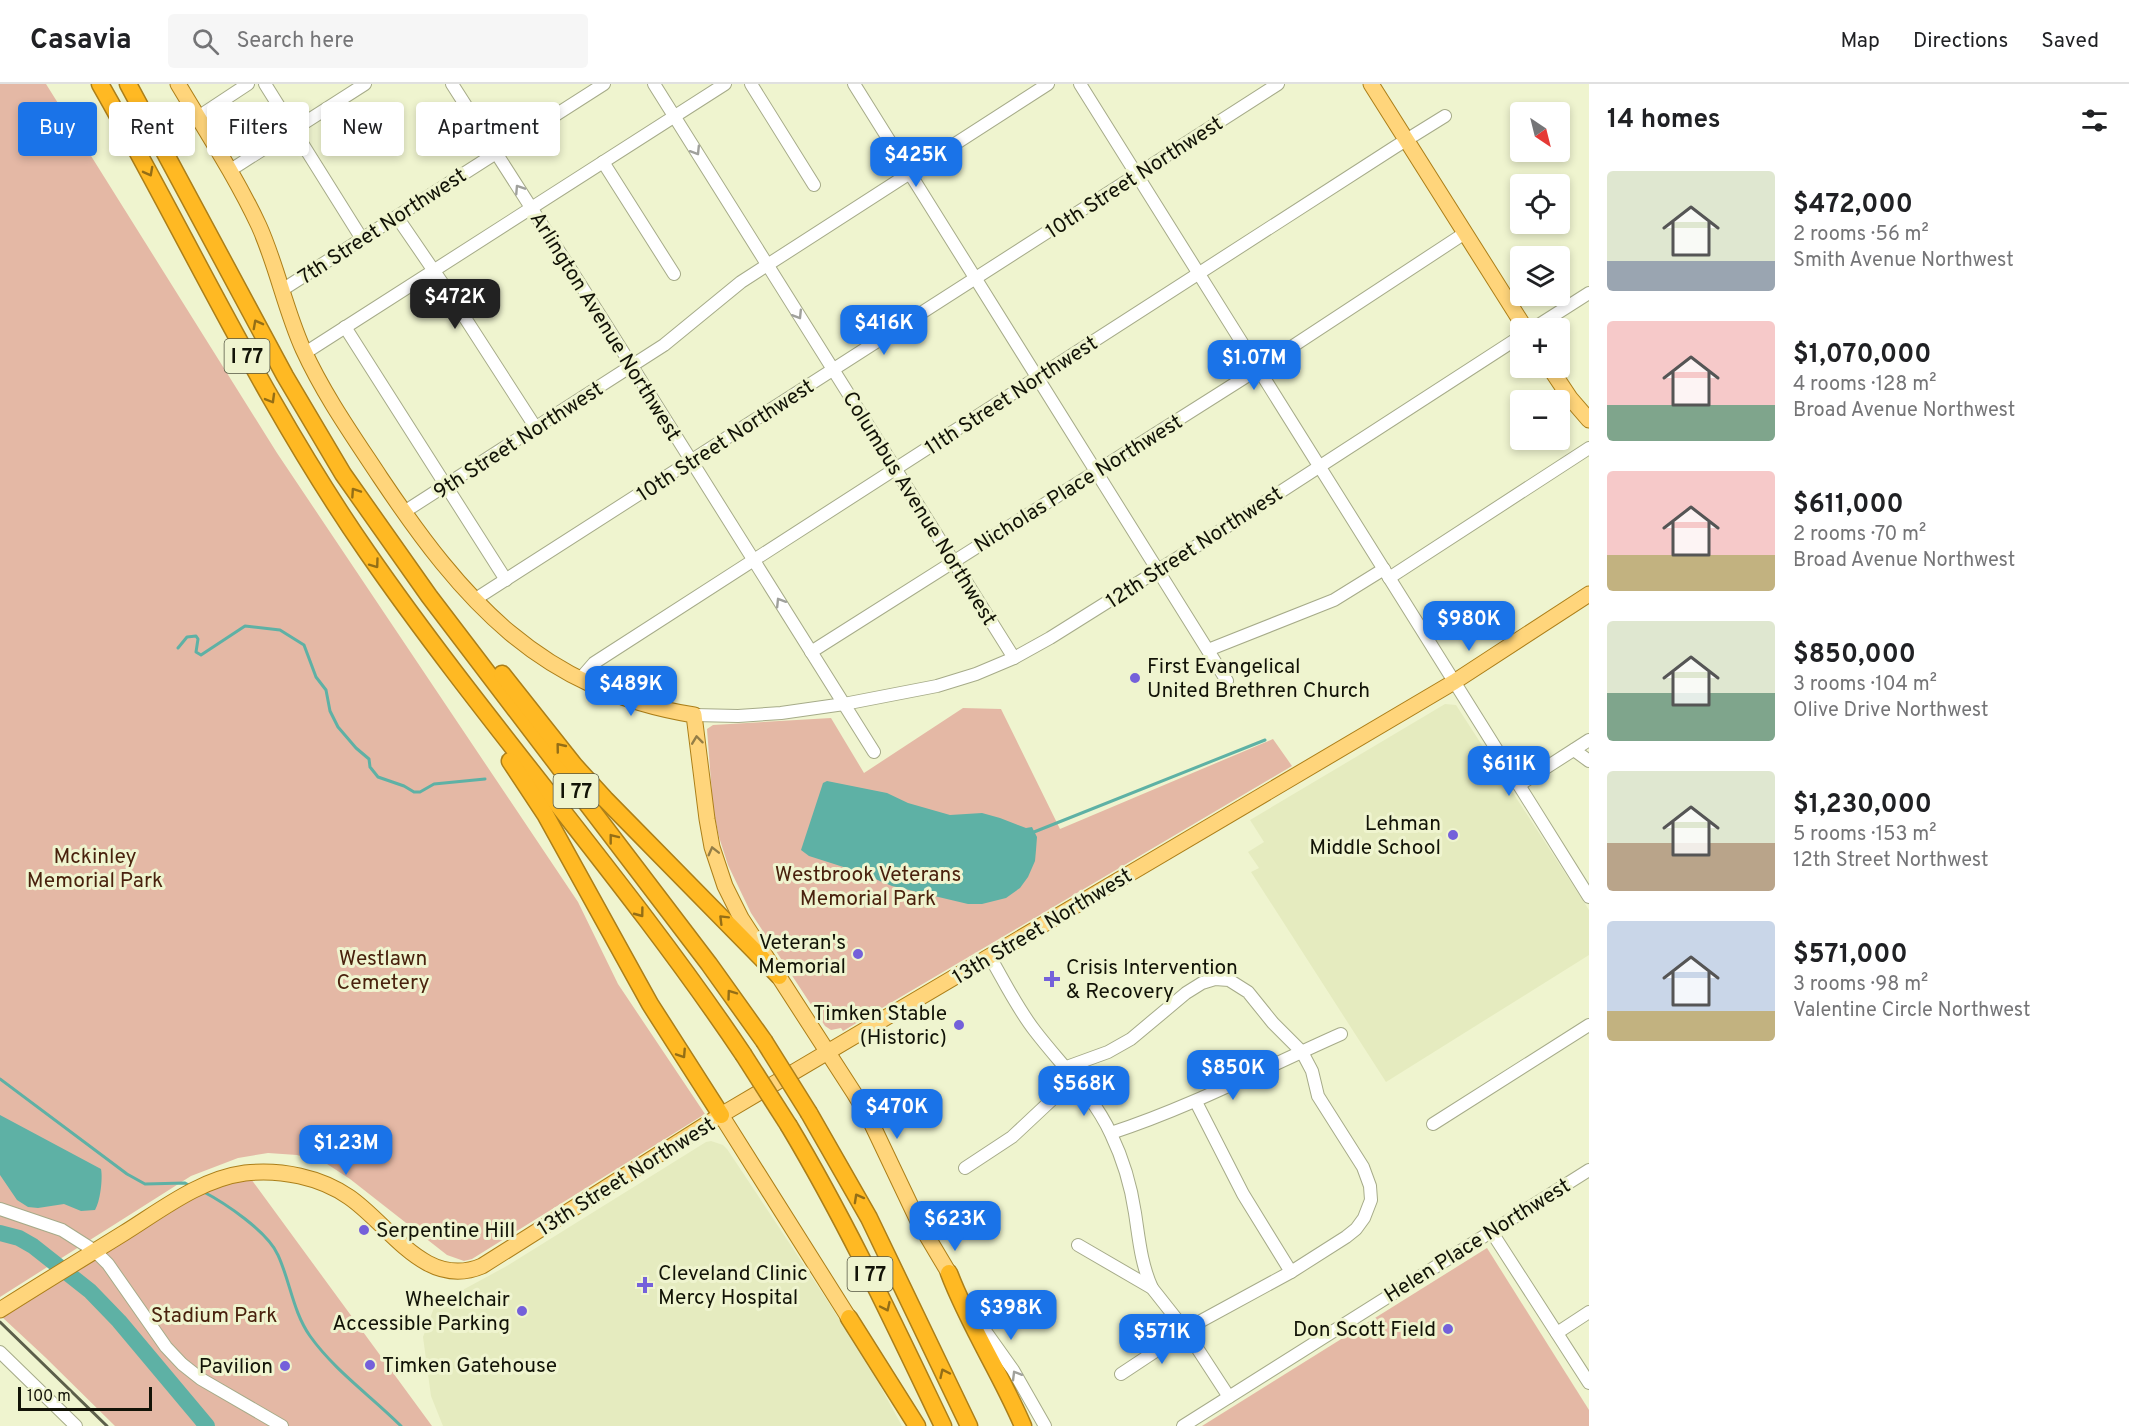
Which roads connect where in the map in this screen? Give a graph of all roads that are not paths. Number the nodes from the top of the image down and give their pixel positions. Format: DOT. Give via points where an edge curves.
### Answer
graph roads {
  1 [pos="100,84"];
  2 [pos="128,84"];
  3 [pos="138,84"];
  4 [pos="178,84"];
  5 [pos="248,84"];
  6 [pos="264,84"];
  7 [pos="365,84"];
  8 [pos="452,84"];
  9 [pos="604,84"];
  10 [pos="654,84"];
  11 [pos="725,84"];
  12 [pos="751,84"];
  13 [pos="854,84"];
  14 [pos="1048,84"];
  15 [pos="1080,84"];
  16 [pos="1278,84"];
  17 [pos="1371,84"];
  18 [pos="138,102"];
  19 [pos="142,102"];
  20 [pos="276,102"];
  21 [pos="463,102"];
  22 [pos="560,112"];
  23 [pos="1445,116"];
  24 [pos="198,117"];
  25 [pos="674,117"];
  26 [pos="309,120"];
  27 [pos="1406,139"];
  28 [pos="309,154"];
  29 [pos="167,156"];
  30 [pos="253,156"];
  31 [pos="491,156"];
  32 [pos="498,156"];
  33 [pos="603,162"];
  34 [pos="229,171"];
  35 [pos="910,174"];
  36 [pos="1137,175"];
  37 [pos="814,184"];
  38 [pos="532,208"];
  39 [pos="397,217"];
  40 [pos="1465,233"];
  41 [pos="362,239"];
  42 [pos="767,265"];
  43 [pos="433,271"];
  44 [pos="674,274"];
  45 [pos="1199,274"];
  46 [pos="976,279"];
  47 [pos="282,290"];
  48 [pos="1589,293"];
  49 [pos="1520,318"];
  50 [pos="1549,318"];
  51 [pos="345,327"];
  52 [pos="1510,343"];
  53 [pos="305,353"];
  54 [pos="633,367"];
  55 [pos="1258,369"];
  56 [pos="833,370"];
  57 [pos="1038,378"];
  58 [pos="1557,378"];
  59 [pos="1589,420"];
  60 [pos="536,428"];
  61 [pos="1589,448"];
  62 [pos="692,461"];
  63 [pos="1320,466"];
  64 [pos="895,470"];
  65 [pos="1096,471"];
  66 [pos="446,485"];
  67 [pos="404,513"];
  68 [pos="388,540"];
  69 [pos="754,560"];
  70 [pos="954,562"];
  71 [pos="1158,571"];
  72 [pos="1386,574"];
  73 [pos="506,580"];
  74 [pos="1589,594"];
  75 [pos="474,600"];
  76 [pos="413,616"];
  77 [pos="1208,650"];
  78 [pos="811,652"];
  79 [pos="1014,658"];
  80 [pos="580,679"];
  81 [pos="1227,681"];
  82 [pos="1454,682"];
  83 [pos="843,704"];
  84 [pos="694,715"];
  85 [pos="1589,740"];
  86 [pos="1574,750"];
  87 [pos="874,752"];
  88 [pos="1589,761"];
  89 [pos="1520,785"];
  90 [pos="1589,897"];
  91 [pos="990,957"];
  92 [pos="779,976"];
  93 [pos="1589,1025"];
  94 [pos="1341,1034"];
  95 [pos="1302,1052"];
  96 [pos="828,1053"];
  97 [pos="1064,1068"];
  98 [pos="1074,1079"];
  99 [pos="1196,1102"];
  100 [pos="721,1115"];
  101 [pos="1433,1124"];
  102 [pos="1111,1133"];
  103 [pos="965,1168"];
  104 [pos="1589,1170"];
  105 [pos="0,1209"];
  106 [pos="1491,1231"];
  107 [pos="1078,1245"];
  108 [pos="90,1254"];
  109 [pos="1291,1272"];
  110 [pos="949,1273"];
  111 [pos="1152,1288"];
  112 [pos="0,1310"];
  113 [pos="1589,1312"];
  114 [pos="849,1318"];
  115 [pos="1186,1331"];
  116 [pos="1557,1333"];
  117 [pos="0,1352"];
  118 [pos="1121,1374"];
  119 [pos="1589,1383"];
  120 [pos="1229,1397"];
  121 [pos="76,1426"];
  122 [pos="282,1426"];
  123 [pos="917,1426"];
  124 [pos="943,1426"];
  125 [pos="969,1426"];
  126 [pos="1023,1426"];
  127 [pos="1045,1426"];
  128 [pos="1183,1426"];
  1 -- 76 [label="highway, I 77, one-way" via="283,420 345,520"];
  2 -- 18 [label="highway, I 77"];
  3 -- 19 [label="highway"];
  4 -- 24 [label="main road"];
  5 -- 24 [label="street"];
  6 -- 20 [label="street"];
  7 -- 26 [label="street"];
  8 -- 21 [label="street, Arlington Avenue Northwest"];
  9 -- 22 [label="street, 7th Street Northwest"];
  10 -- 25 [label="street, Columbus Avenue Northwest"];
  11 -- 25 [label="street"];
  12 -- 37 [label="street"];
  13 -- 35 [label="street"];
  14 -- 35 [label="street, 9th Street Northwest"];
  15 -- 36 [label="street"];
  16 -- 36 [label="street, 10th Street Northwest"];
  17 -- 27 [label="main road"];
  23 -- 27 [label="street, 11th Street Northwest"];
  24 -- 34 [label="main road"];
  25 -- 33 [label="street"];
  25 -- 42 [label="street, Columbus Avenue Northwest, one-way"];
  27 -- 40 [label="main road"];
  27 -- 45 [label="street, 11th Street Northwest"];
  28 -- 41 [label="street"];
  68 -- 29 [label="highway, I 77, one-way" via="343,474 285,376"];
  30 -- 34 [label="street"];
  31 -- 39 [label="street, 7th Street Northwest"];
  38 -- 32 [label="street, Arlington Avenue Northwest, one-way"];
  33 -- 38 [label="street"];
  33 -- 44 [label="street"];
  34 -- 47 [label="main road" via="260,228"];
  35 -- 42 [label="street, 9th Street Northwest"];
  35 -- 46 [label="street"];
  36 -- 45 [label="street"];
  36 -- 46 [label="street, 10th Street Northwest"];
  38 -- 43 [label="street"];
  38 -- 54 [label="street, Arlington Avenue Northwest"];
  39 -- 41 [label="street, 7th Street Northwest"];
  39 -- 43 [label="street"];
  40 -- 49 [label="main road"];
  40 -- 55 [label="street, Nicholas Place Northwest"];
  41 -- 47 [label="street, 7th Street Northwest"];
  42 -- 54 [label="street, 9th Street Northwest"];
  42 -- 56 [label="street, Columbus Avenue Northwest, one-way"];
  43 -- 51 [label="street"];
  43 -- 60 [label="street"];
  45 -- 55 [label="street"];
  45 -- 57 [label="street, 11th Street Northwest"];
  46 -- 56 [label="street, 10th Street Northwest"];
  46 -- 57 [label="street"];
  47 -- 53 [label="main road"];
  48 -- 50 [label="street"];
  51 -- 53 [label="street"];
  51 -- 66 [label="street"];
  52 -- 63 [label="street, 12th Street Northwest"];
  53 -- 67 [label="main road" via="342,420"];
  54 -- 60 [label="street, 9th Street Northwest"];
  54 -- 62 [label="street, Arlington Avenue Northwest"];
  55 -- 63 [label="street"];
  55 -- 65 [label="street, Nicholas Place Northwest"];
  56 -- 62 [label="street, 10th Street Northwest"];
  56 -- 64 [label="street, Columbus Avenue Northwest"];
  57 -- 64 [label="street, 11th Street Northwest"];
  57 -- 65 [label="street"];
  58 -- 59 [label="main road"];
  60 -- 66 [label="street, 9th Street Northwest"];
  61 -- 72 [label="street"];
  62 -- 69 [label="street, Arlington Avenue Northwest"];
  62 -- 73 [label="street, 10th Street Northwest"];
  63 -- 71 [label="street, 12th Street Northwest"];
  63 -- 72 [label="street"];
  64 -- 69 [label="street, 11th Street Northwest"];
  64 -- 70 [label="street, Columbus Avenue Northwest"];
  65 -- 70 [label="street, Nicholas Place Northwest"];
  65 -- 71 [label="street"];
  66 -- 67 [label="street, 9th Street Northwest"];
  66 -- 73 [label="street"];
  67 -- 75 [label="main road"];
  92 -- 68 [label="highway, one-way" via="605,799 443,600"];
  125 -- 68 [label="highway, I 77, one-way, bridge" via="869,1218 764,1041"];
  78 -- 69 [label="street, Arlington Avenue Northwest, one-way"];
  69 -- 80 [label="street, 11th Street Northwest" via="594,663"];
  70 -- 78 [label="street, Nicholas Place Northwest"];
  70 -- 79 [label="street, Columbus Avenue Northwest"];
  71 -- 77 [label="street"];
  71 -- 79 [label="street, 12th Street Northwest"];
  72 -- 77 [label="street" via="1334,600"];
  72 -- 82 [label="street"];
  73 -- 75 [label="street, 10th Street Northwest"];
  74 -- 82 [label="main road, 13th Street Northwest"];
  75 -- 80 [label="main road" via="518,640"];
  76 -- 100 [label="highway, one-way" via="433,658 533,794 644,994"];
  76 -- 124 [label="highway, I 77, one-way, bridge" via="688,976 743,1054 810,1161 870,1272"];
  77 -- 81 [label="street"];
  78 -- 83 [label="street, Arlington Avenue Northwest"];
  79 -- 83 [label="street, 12th Street Northwest" via="937,686"];
  80 -- 84 [label="main road" via="652,706"];
  82 -- 89 [label="street"];
  82 -- 91 [label="main road, 13th Street Northwest"];
  83 -- 84 [label="street, 12th Street Northwest" via="782,713"];
  83 -- 87 [label="street, Arlington Avenue Northwest"];
  92 -- 84 [label="main road, one-way" via="741,918 717,867"];
  85 -- 86 [label="street"];
  86 -- 88 [label="street"];
  86 -- 89 [label="street"];
  89 -- 90 [label="street"];
  91 -- 96 [label="main road, 13th Street Northwest"];
  91 -- 97 [label="street" via="1031,1026"];
  92 -- 96 [label="main road"];
  93 -- 101 [label="street"];
  94 -- 95 [label="street"];
  95 -- 97 [label="street" via="1243,987 1215,979 1195,987 1125,1043"];
  95 -- 99 [label="street"];
  95 -- 109 [label="street" via="1318,1096 1363,1167 1371,1200 1356,1229"];
  96 -- 100 [label="main road, 13th Street Northwest"];
  96 -- 110 [label="main road" via="869,1118 918,1221"];
  97 -- 98 [label="street"];
  98 -- 102 [label="street"];
  98 -- 103 [label="street" via="1012,1137"];
  99 -- 102 [label="street"];
  99 -- 109 [label="street" via="1243,1194"];
  100 -- 108 [label="main road, 13th Street Northwest" via="487,1264 463,1271 447,1271 428,1264 351,1198 310,1179 285,1173 257,1172 211,1182"];
  100 -- 114 [label="main road"];
  102 -- 111 [label="street" via="1127,1177 1141,1258"];
  104 -- 106 [label="street, Helen Place Northwest"];
  105 -- 108 [label="street" via="62,1230"];
  106 -- 116 [label="street"];
  106 -- 120 [label="street, Helen Place Northwest"];
  107 -- 111 [label="street"];
  108 -- 112 [label="main road"];
  108 -- 122 [label="street" via="112,1269 182,1364"];
  109 -- 115 [label="street"];
  110 -- 126 [label="highway" via="958,1299"];
  127 -- 110 [label="street, one-way"];
  111 -- 115 [label="street"];
  113 -- 116 [label="street"];
  114 -- 123 [label="highway"];
  115 -- 118 [label="street"];
  115 -- 120 [label="street"];
  116 -- 119 [label="street"];
  117 -- 121 [label="street"];
  120 -- 128 [label="street, Helen Place Northwest"];
}
